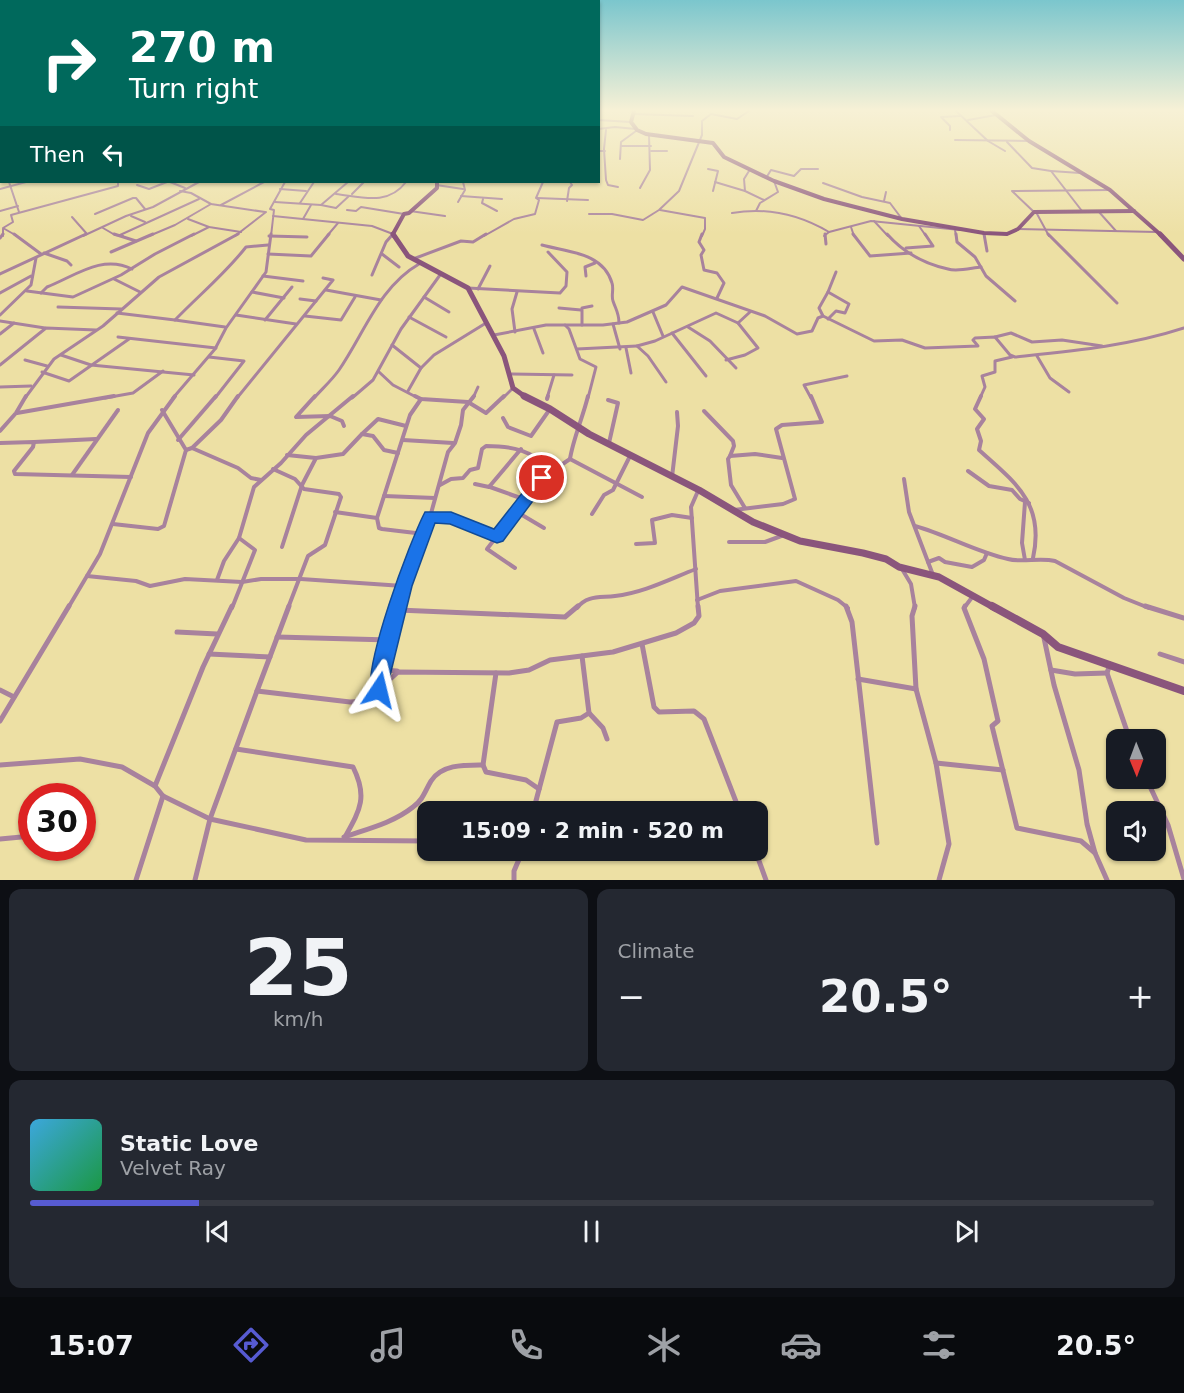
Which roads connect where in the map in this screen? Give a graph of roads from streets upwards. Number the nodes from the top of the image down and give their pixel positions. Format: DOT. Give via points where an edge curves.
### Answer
graph roads {
  1 [pos="605,152"];
  2 [pos="621,152"];
  3 [pos="651,152"];
  4 [pos="694,152"];
  5 [pos="720,152"];
  6 [pos="1016,152"];
  7 [pos="1048,152"];
  8 [pos="620,159"];
  9 [pos="774,166"];
  10 [pos="818,168"];
  11 [pos="708,169"];
  12 [pos="771,170"];
  13 [pos="749,171"];
  14 [pos="1051,171"];
  15 [pos="1084,173"];
  16 [pos="766,178"];
  17 [pos="774,181"];
  18 [pos="715,182"];
  19 [pos="10,183"];
  20 [pos="22,183"];
  21 [pos="118,183"];
  22 [pos="166,183"];
  23 [pos="172,183"];
  24 [pos="197,183"];
  25 [pos="262,183"];
  26 [pos="284,183"];
  27 [pos="313,183"];
  28 [pos="347,183"];
  29 [pos="363,183"];
  30 [pos="405,183"];
  31 [pos="436,183"];
  32 [pos="463,183"];
  33 [pos="543,183"];
  34 [pos="571,183"];
  35 [pos="823,183"];
  36 [pos="137,185"];
  37 [pos="11,186"];
  38 [pos="618,187"];
  39 [pos="185,188"];
  40 [pos="640,188"];
  41 [pos="0,189"];
  42 [pos="280,189"];
  43 [pos="463,189"];
  44 [pos="1063,189"];
  45 [pos="1110,190"];
  46 [pos="179,191"];
  47 [pos="306,191"];
  48 [pos="713,191"];
  49 [pos="745,191"];
  50 [pos="886,192"];
  51 [pos="335,194"];
  52 [pos="351,195"];
  53 [pos="461,196"];
  54 [pos="484,198"];
  55 [pos="536,198"];
  56 [pos="200,199"];
  57 [pos="502,199"];
  58 [pos="588,200"];
  59 [pos="764,200"];
  60 [pos="567,201"];
  61 [pos="884,201"];
  62 [pos="275,202"];
  63 [pos="458,202"];
  64 [pos="300,203"];
  65 [pos="212,204"];
  66 [pos="311,205"];
  67 [pos="321,205"];
  68 [pos="18,206"];
  69 [pos="221,206"];
  70 [pos="145,209"];
  71 [pos="270,209"];
  72 [pos="347,210"];
  73 [pos="659,210"];
  74 [pos="0,211"];
  75 [pos="497,211"];
  76 [pos="756,211"];
  77 [pos="1082,211"];
  78 [pos="1134,211"];
  79 [pos="19,212"];
  80 [pos="266,212"];
  81 [pos="407,212"];
  82 [pos="1035,212"];
  83 [pos="1099,212"];
  84 [pos="589,213"];
  85 [pos="732,213"];
  86 [pos="95,214"];
  87 [pos="126,216"];
  88 [pos="273,216"];
  89 [pos="445,216"];
  90 [pos="72,217"];
  91 [pos="187,218"];
  92 [pos="303,219"];
  93 [pos="902,219"];
  94 [pos="873,221"];
  95 [pos="338,222"];
  96 [pos="146,223"];
  97 [pos="209,226"];
  98 [pos="919,226"];
  99 [pos="851,227"];
  100 [pos="3,228"];
  101 [pos="102,228"];
  102 [pos="1043,228"];
  103 [pos="1018,229"];
  104 [pos="955,230"];
  105 [pos="241,232"];
  106 [pos="829,232"];
  107 [pos="976,232"];
  108 [pos="1117,232"];
  109 [pos="1158,232"];
  110 [pos="984,233"];
  111 [pos="87,234"];
  112 [pos="120,234"];
  113 [pos="393,234"];
  114 [pos="269,236"];
  115 [pos="307,237"];
  116 [pos="0,238"];
  117 [pos="137,241"];
  118 [pos="826,244"];
  119 [pos="268,245"];
  120 [pos="542,245"];
  121 [pos="905,248"];
  122 [pos="987,251"];
  123 [pos="111,252"];
  124 [pos="548,252"];
  125 [pos="911,253"];
  126 [pos="42,254"];
  127 [pos="268,254"];
  128 [pos="382,254"];
  129 [pos="36,257"];
  130 [pos="1184,259"];
  131 [pos="416,262"];
  132 [pos="595,263"];
  133 [pos="71,265"];
  134 [pos="490,266"];
  135 [pos="399,267"];
  136 [pos="981,267"];
  137 [pos="132,268"];
  138 [pos="836,272"];
  139 [pos="0,274"];
  140 [pos="372,274"];
  141 [pos="440,275"];
  142 [pos="31,276"];
  143 [pos="264,276"];
  144 [pos="586,276"];
  145 [pos="323,278"];
  146 [pos="113,279"];
  147 [pos="303,281"];
  148 [pos="292,286"];
  149 [pos="468,288"];
  150 [pos="478,289"];
  151 [pos="326,290"];
  152 [pos="27,291"];
  153 [pos="140,292"];
  154 [pos="252,292"];
  155 [pos="517,292"];
  156 [pos="828,292"];
  157 [pos="0,293"];
  158 [pos="41,293"];
  159 [pos="355,297"];
  160 [pos="423,297"];
  161 [pos="284,298"];
  162 [pos="717,298"];
  163 [pos="300,299"];
  164 [pos="381,300"];
  165 [pos="316,301"];
  166 [pos="1015,301"];
  167 [pos="1117,303"];
  168 [pos="592,306"];
  169 [pos="58,307"];
  170 [pos="559,308"];
  171 [pos="122,309"];
  172 [pos="581,310"];
  173 [pos="449,312"];
  174 [pos="653,312"];
  175 [pos="750,312"];
  176 [pos="117,313"];
  177 [pos="0,315"];
  178 [pos="236,315"];
  179 [pos="304,316"];
  180 [pos="409,318"];
  181 [pos="825,318"];
  182 [pos="175,320"];
  183 [pos="265,320"];
  184 [pos="0,321"];
  185 [pos="15,323"];
  186 [pos="486,323"];
  187 [pos="619,323"];
  188 [pos="738,323"];
  189 [pos="296,324"];
  190 [pos="613,324"];
  191 [pos="564,325"];
  192 [pos="582,326"];
  193 [pos="687,326"];
  194 [pos="225,327"];
  195 [pos="46,328"];
  196 [pos="1184,328"];
  197 [pos="534,329"];
  198 [pos="97,330"];
  199 [pos="515,332"];
  200 [pos="672,333"];
  201 [pos="0,334"];
  202 [pos="494,335"];
  203 [pos="663,336"];
  204 [pos="118,337"];
  205 [pos="447,337"];
  206 [pos="995,337"];
  207 [pos="129,339"];
  208 [pos="392,345"];
  209 [pos="637,346"];
  210 [pos="1105,347"];
  211 [pos="216,348"];
  212 [pos="626,348"];
  213 [pos="577,349"];
  214 [pos="620,349"];
  215 [pos="543,352"];
  216 [pos="60,355"];
  217 [pos="1038,355"];
  218 [pos="209,357"];
  219 [pos="1012,357"];
  220 [pos="25,360"];
  221 [pos="726,360"];
  222 [pos="91,365"];
  223 [pos="0,366"];
  224 [pos="47,366"];
  225 [pos="421,368"];
  226 [pos="736,368"];
  227 [pos="163,371"];
  228 [pos="42,372"];
  229 [pos="379,372"];
  230 [pos="631,373"];
  231 [pos="512,374"];
  232 [pos="194,375"];
  233 [pos="554,375"];
  234 [pos="573,375"];
  235 [pos="706,376"];
  236 [pos="847,376"];
  237 [pos="666,382"];
  238 [pos="32,386"];
  239 [pos="0,387"];
  240 [pos="478,387"];
  241 [pos="513,388"];
  242 [pos="408,391"];
  243 [pos="1069,392"];
  244 [pos="421,399"];
  245 [pos="547,399"];
  246 [pos="608,400"];
  247 [pos="468,402"];
  248 [pos="550,409"];
  249 [pos="118,410"];
  250 [pos="162,410"];
  251 [pos="704,411"];
  252 [pos="677,412"];
  253 [pos="16,413"];
  254 [pos="329,415"];
  255 [pos="503,418"];
  256 [pos="0,424"];
  257 [pos="6,424"];
  258 [pos="344,426"];
  259 [pos="406,426"];
  260 [pos="579,427"];
  261 [pos="0,431"];
  262 [pos="362,434"];
  263 [pos="96,439"];
  264 [pos="178,440"];
  265 [pos="403,440"];
  266 [pos="34,442"];
  267 [pos="0,443"];
  268 [pos="455,443"];
  269 [pos="609,444"];
  270 [pos="192,448"];
  271 [pos="521,449"];
  272 [pos="186,450"];
  273 [pos="398,453"];
  274 [pos="287,454"];
  275 [pos="630,456"];
  276 [pos="730,456"];
  277 [pos="316,458"];
  278 [pos="782,458"];
  279 [pos="570,459"];
  280 [pos="272,469"];
  281 [pos="550,471"];
  282 [pos="968,471"];
  283 [pos="72,476"];
  284 [pos="130,477"];
  285 [pos="672,478"];
  286 [pos="904,479"];
  287 [pos="261,480"];
  288 [pos="302,484"];
  289 [pos="474,484"];
  290 [pos="615,484"];
  291 [pos="439,485"];
  292 [pos="489,487"];
  293 [pos="699,490"];
  294 [pos="384,496"];
  295 [pos="642,497"];
  296 [pos="435,498"];
  297 [pos="526,500"];
  298 [pos="1027,503"];
  299 [pos="745,508"];
  300 [pos="733,510"];
  301 [pos="335,512"];
  302 [pos="517,512"];
  303 [pos="592,514"];
  304 [pos="430,517"];
  305 [pos="377,518"];
  306 [pos="693,518"];
  307 [pos="113,524"];
  308 [pos="915,526"];
  309 [pos="544,528"];
  310 [pos="424,534"];
  311 [pos="784,534"];
  312 [pos="497,537"];
  313 [pos="239,538"];
  314 [pos="729,542"];
  315 [pos="636,544"];
  316 [pos="282,547"];
  317 [pos="987,553"];
  318 [pos="1033,558"];
  319 [pos="1025,560"];
  320 [pos="927,562"];
  321 [pos="899,567"];
  322 [pos="515,568"];
  323 [pos="696,568"];
  324 [pos="933,575"];
  325 [pos="87,576"];
  326 [pos="301,579"];
  327 [pos="217,580"];
  328 [pos="242,582"];
  329 [pos="403,586"];
  330 [pos="973,595"];
  331 [pos="697,600"];
  332 [pos="398,610"];
  333 [pos="1184,618"];
  334 [pos="177,632"];
  335 [pos="217,634"];
  336 [pos="1043,634"];
  337 [pos="278,637"];
  338 [pos="390,640"];
  339 [pos="642,644"];
  340 [pos="209,654"];
  341 [pos="1160,654"];
  342 [pos="582,656"];
  343 [pos="270,657"];
  344 [pos="1184,662"];
  345 [pos="1110,664"];
  346 [pos="381,670"];
  347 [pos="1051,670"];
  348 [pos="398,672"];
  349 [pos="496,673"];
  350 [pos="1107,673"];
  351 [pos="858,679"];
  352 [pos="916,688"];
  353 [pos="0,690"];
  354 [pos="379,690"];
  355 [pos="257,691"];
  356 [pos="1184,691"];
  357 [pos="14,697"];
  358 [pos="589,713"];
  359 [pos="0,721"];
  360 [pos="1127,729"];
  361 [pos="607,739"];
  362 [pos="236,749"];
  363 [pos="936,763"];
  364 [pos="0,765"];
  365 [pos="483,765"];
  366 [pos="1003,770"];
  367 [pos="155,786"];
  368 [pos="539,789"];
  369 [pos="1151,789"];
  370 [pos="163,796"];
  371 [pos="536,801"];
  372 [pos="736,801"];
  373 [pos="210,819"];
  374 [pos="18,837"];
  375 [pos="345,837"];
  376 [pos="0,838"];
  377 [pos="336,840"];
  378 [pos="417,841"];
  379 [pos="877,843"];
  380 [pos="1095,853"];
  381 [pos="518,861"];
  382 [pos="759,861"];
  383 [pos="1184,879"];
  384 [pos="136,880"];
  385 [pos="195,880"];
  386 [pos="514,880"];
  387 [pos="766,880"];
  388 [pos="939,880"];
  389 [pos="1107,880"];
  1 -- 38 [label="street" via="607,183"];
  2 -- 8 [label="street"];
  3 -- 40 [label="street" via="648,180"];
  4 -- 73 [label="street" via="679,191"];
  5 -- 13 [label="street"];
  6 -- 14 [label="street" via="1031,168"];
  7 -- 15 [label="street"];
  9 -- 12 [label="street"];
  10 -- 12 [label="street" via="801,169 795,176"];
  11 -- 18 [label="street" via="718,171"];
  12 -- 16 [label="street"];
  13 -- 16 [label="street"];
  13 -- 49 [label="street" via="744,179"];
  14 -- 15 [label="street"];
  14 -- 44 [label="street"];
  15 -- 45 [label="street"];
  16 -- 17 [label="street"];
  17 -- 59 [label="street" via="778,192"];
  17 -- 93 [label="street" via="824,199"];
  18 -- 48 [label="street"];
  18 -- 49 [label="street"];
  19 -- 37 [label="street"];
  20 -- 37 [label="street"];
  21 -- 79 [label="street"];
  22 -- 36 [label="street" via="149,189"];
  23 -- 39 [label="street"];
  24 -- 39 [label="street"];
  25 -- 69 [label="street"];
  26 -- 42 [label="street"];
  27 -- 47 [label="street"];
  28 -- 51 [label="street"];
  29 -- 52 [label="street"];
  30 -- 52 [label="street" via="390,198"];
  31 -- 43 [label="street"];
  31 -- 81 [label="street" via="433,192"];
  32 -- 43 [label="street"];
  33 -- 55 [label="street"];
  34 -- 60 [label="street"];
  35 -- 61 [label="street"];
  37 -- 41 [label="street"];
  37 -- 68 [label="street"];
  39 -- 46 [label="street"];
  42 -- 47 [label="street"];
  42 -- 62 [label="street"];
  43 -- 53 [label="street"];
  44 -- 45 [label="street"];
  44 -- 77 [label="street"];
  44 -- 82 [label="street" via="1012,191"];
  45 -- 78 [label="street"];
  46 -- 56 [label="street"];
  46 -- 70 [label="street"];
  47 -- 64 [label="street"];
  49 -- 59 [label="street"];
  50 -- 61 [label="street"];
  51 -- 52 [label="street"];
  51 -- 67 [label="street"];
  52 -- 67 [label="street" via="336,208"];
  53 -- 54 [label="street"];
  53 -- 63 [label="street"];
  54 -- 57 [label="street"];
  54 -- 75 [label="street" via="482,203"];
  55 -- 60 [label="street"];
  55 -- 131 [label="street" via="539,200 535,214"];
  56 -- 65 [label="street"];
  56 -- 96 [label="street"];
  58 -- 60 [label="street"];
  59 -- 76 [label="street"];
  61 -- 93 [label="street"];
  62 -- 64 [label="street"];
  62 -- 71 [label="street"];
  64 -- 66 [label="street"];
  65 -- 69 [label="street"];
  65 -- 91 [label="street"];
  66 -- 67 [label="street"];
  66 -- 92 [label="street"];
  68 -- 74 [label="street"];
  68 -- 79 [label="street"];
  69 -- 80 [label="street"];
  70 -- 86 [label="street" via="133,198"];
  70 -- 87 [label="street"];
  71 -- 80 [label="street"];
  71 -- 88 [label="street" via="274,210"];
  72 -- 81 [label="street" via="361,207"];
  73 -- 84 [label="street" via="643,220"];
  73 -- 162 [label="street" via="705,218 699,242 704,250 704,270 717,273 724,283"];
  76 -- 85 [label="street"];
  76 -- 106 [label="street" via="789,215 818,224"];
  77 -- 82 [label="street"];
  77 -- 83 [label="street"];
  78 -- 83 [label="street"];
  78 -- 109 [label="street"];
  79 -- 100 [label="street" via="11,215 13,222"];
  80 -- 105 [label="street"];
  81 -- 89 [label="street"];
  81 -- 113 [label="street"];
  82 -- 102 [label="street"];
  82 -- 103 [label="street"];
  83 -- 108 [label="street"];
  87 -- 96 [label="street"];
  87 -- 101 [label="street"];
  88 -- 92 [label="street"];
  88 -- 114 [label="street"];
  90 -- 111 [label="street"];
  91 -- 97 [label="street"];
  91 -- 117 [label="street"];
  92 -- 95 [label="street"];
  93 -- 107 [label="street"];
  94 -- 98 [label="street"];
  94 -- 99 [label="street"];
  94 -- 121 [label="street"];
  95 -- 113 [label="street" via="372,226"];
  95 -- 127 [label="street" via="311,256"];
  96 -- 112 [label="street"];
  97 -- 105 [label="street"];
  97 -- 137 [label="street"];
  98 -- 104 [label="street"];
  98 -- 121 [label="street" via="933,246"];
  99 -- 106 [label="street"];
  99 -- 125 [label="street" via="870,256"];
  100 -- 116 [label="street"];
  100 -- 126 [label="street"];
  101 -- 111 [label="street"];
  101 -- 112 [label="street" via="115,236"];
  102 -- 103 [label="street"];
  102 -- 108 [label="street"];
  102 -- 167 [label="street"];
  103 -- 110 [label="street" via="1007,234"];
  104 -- 107 [label="street"];
  104 -- 136 [label="street" via="957,242"];
  105 -- 153 [label="street" via="166,273"];
  106 -- 118 [label="street" via="824,235"];
  107 -- 110 [label="street"];
  108 -- 109 [label="street"];
  109 -- 130 [label="street"];
  110 -- 122 [label="street"];
  111 -- 126 [label="street"];
  112 -- 117 [label="street"];
  113 -- 128 [label="street"];
  113 -- 131 [label="street" via="402,251"];
  114 -- 115 [label="street"];
  114 -- 119 [label="street"];
  117 -- 123 [label="street"];
  119 -- 127 [label="street"];
  119 -- 182 [label="street" via="246,247 226,272"];
  120 -- 132 [label="street" via="581,254"];
  121 -- 125 [label="street"];
  124 -- 155 [label="street" via="567,272 564,289 555,294"];
  125 -- 136 [label="street" via="923,263 950,270"];
  126 -- 129 [label="street"];
  126 -- 133 [label="street"];
  127 -- 143 [label="street"];
  128 -- 135 [label="street"];
  128 -- 140 [label="street"];
  129 -- 139 [label="street"];
  129 -- 142 [label="street"];
  131 -- 141 [label="street"];
  131 -- 164 [label="street"];
  132 -- 144 [label="street" via="585,267"];
  132 -- 187 [label="street" via="613,279 616,293 612,300 619,311"];
  134 -- 150 [label="street"];
  136 -- 166 [label="street"];
  137 -- 146 [label="street"];
  137 -- 158 [label="street" via="105,262"];
  138 -- 156 [label="street"];
  141 -- 149 [label="street"];
  141 -- 160 [label="street"];
  142 -- 152 [label="street"];
  142 -- 157 [label="street"];
  143 -- 147 [label="street"];
  143 -- 154 [label="street"];
  145 -- 151 [label="street" via="333,280"];
  146 -- 153 [label="street"];
  146 -- 158 [label="street" via="73,297"];
  148 -- 161 [label="street"];
  149 -- 150 [label="street"];
  149 -- 186 [label="street"];
  150 -- 155 [label="street"];
  151 -- 159 [label="street"];
  151 -- 165 [label="street"];
  152 -- 158 [label="street"];
  152 -- 177 [label="street"];
  153 -- 171 [label="street"];
  154 -- 161 [label="street"];
  154 -- 178 [label="street"];
  155 -- 199 [label="street" via="512,309"];
  156 -- 181 [label="street" via="819,308"];
  156 -- 181 [label="street" via="849,304 845,313 836,311"];
  159 -- 164 [label="street"];
  159 -- 179 [label="street" via="341,320"];
  160 -- 173 [label="street"];
  160 -- 180 [label="street"];
  161 -- 183 [label="street"];
  162 -- 174 [label="street" via="682,287 666,305"];
  162 -- 175 [label="street"];
  163 -- 165 [label="street"];
  164 -- 254 [label="street" via="338,371 296,417"];
  165 -- 179 [label="street"];
  168 -- 172 [label="street"];
  169 -- 171 [label="street"];
  170 -- 172 [label="street"];
  171 -- 176 [label="street"];
  172 -- 192 [label="street"];
  174 -- 187 [label="street"];
  174 -- 203 [label="street"];
  175 -- 181 [label="street" via="797,334 812,331 819,318"];
  175 -- 188 [label="street"];
  176 -- 182 [label="street"];
  176 -- 198 [label="street"];
  178 -- 183 [label="street"];
  178 -- 194 [label="street"];
  179 -- 189 [label="street"];
  180 -- 205 [label="street"];
  180 -- 208 [label="street"];
  181 -- 206 [label="street" via="874,341 902,340 925,348 978,346 973,340"];
  182 -- 194 [label="street"];
  183 -- 189 [label="street"];
  184 -- 185 [label="street"];
  185 -- 195 [label="street"];
  185 -- 201 [label="street"];
  186 -- 202 [label="street"];
  186 -- 225 [label="street" via="434,355"];
  187 -- 190 [label="street"];
  188 -- 193 [label="street" via="717,313"];
  188 -- 221 [label="street" via="758,348"];
  189 -- 270 [label="street" via="221,420"];
  190 -- 192 [label="street"];
  190 -- 214 [label="street"];
  191 -- 192 [label="street"];
  191 -- 197 [label="street"];
  191 -- 213 [label="street"];
  193 -- 200 [label="street"];
  193 -- 221 [label="street" via="710,341"];
  194 -- 211 [label="street"];
  195 -- 198 [label="street"];
  195 -- 223 [label="street"];
  196 -- 210 [label="street"];
  197 -- 199 [label="street"];
  197 -- 215 [label="street"];
  198 -- 216 [label="street"];
  199 -- 202 [label="street"];
  200 -- 203 [label="street"];
  200 -- 235 [label="street"];
  202 -- 231 [label="street"];
  203 -- 209 [label="street"];
  204 -- 207 [label="street"];
  206 -- 210 [label="street" via="1011,333 1032,342 1062,340"];
  206 -- 219 [label="street"];
  207 -- 211 [label="street"];
  207 -- 222 [label="street"];
  208 -- 225 [label="street"];
  208 -- 229 [label="street"];
  209 -- 212 [label="street"];
  209 -- 237 [label="street"];
  210 -- 217 [label="street"];
  211 -- 218 [label="street"];
  212 -- 214 [label="street"];
  212 -- 230 [label="street"];
  213 -- 214 [label="street"];
  213 -- 260 [label="street" via="580,359 596,367"];
  216 -- 222 [label="street"];
  216 -- 224 [label="street"];
  217 -- 219 [label="street"];
  217 -- 243 [label="street" via="1050,378"];
  218 -- 232 [label="street"];
  218 -- 264 [label="street" via="244,361"];
  219 -- 298 [label="street" via="996,361 995,372 982,376 985,387 975,409 984,418 977,427 979,448 1007,474"];
  220 -- 224 [label="street"];
  221 -- 226 [label="street"];
  222 -- 227 [label="street"];
  222 -- 228 [label="street" via="66,381"];
  224 -- 228 [label="street"];
  225 -- 242 [label="street"];
  227 -- 232 [label="street"];
  227 -- 253 [label="street" via="127,396"];
  228 -- 238 [label="street"];
  229 -- 242 [label="street" via="393,385"];
  229 -- 254 [label="street" via="365,389"];
  231 -- 233 [label="street"];
  231 -- 241 [label="street"];
  232 -- 250 [label="street"];
  233 -- 234 [label="street"];
  233 -- 245 [label="street"];
  236 -- 278 [label="street" via="804,385 822,422 778,427"];
  238 -- 239 [label="street"];
  238 -- 253 [label="street"];
  240 -- 247 [label="street" via="477,394"];
  241 -- 247 [label="street" via="486,413"];
  241 -- 248 [label="street"];
  242 -- 244 [label="street"];
  244 -- 247 [label="street"];
  244 -- 259 [label="street"];
  246 -- 269 [label="street" via="618,403"];
  247 -- 268 [label="street"];
  248 -- 255 [label="street" via="531,436 508,427"];
  248 -- 260 [label="street"];
  249 -- 263 [label="street"];
  250 -- 264 [label="street"];
  250 -- 284 [label="street" via="146,434"];
  251 -- 276 [label="street" via="733,441"];
  252 -- 285 [label="street"];
  253 -- 257 [label="street"];
  254 -- 258 [label="street"];
  254 -- 274 [label="street"];
  256 -- 257 [label="street"];
  257 -- 261 [label="street"];
  259 -- 262 [label="street" via="378,419"];
  259 -- 265 [label="street"];
  260 -- 269 [label="street"];
  260 -- 279 [label="street"];
  262 -- 273 [label="street" via="374,436 384,450"];
  262 -- 277 [label="street" via="343,454"];
  263 -- 266 [label="street"];
  263 -- 283 [label="street"];
  264 -- 272 [label="street"];
  265 -- 268 [label="street"];
  265 -- 273 [label="street"];
  266 -- 267 [label="street"];
  266 -- 283 [label="street" via="15,474"];
  268 -- 291 [label="street" via="450,446"];
  269 -- 275 [label="street"];
  270 -- 272 [label="street"];
  270 -- 287 [label="street"];
  271 -- 281 [label="street" via="540,459"];
  271 -- 291 [label="street" via="484,447 478,468 463,478"];
  271 -- 292 [label="street"];
  272 -- 307 [label="street" via="164,526 158,529"];
  273 -- 294 [label="street"];
  274 -- 277 [label="street"];
  274 -- 280 [label="street"];
  275 -- 285 [label="street"];
  275 -- 290 [label="street"];
  276 -- 278 [label="street"];
  276 -- 299 [label="street" via="731,485"];
  277 -- 288 [label="street"];
  278 -- 299 [label="street" via="795,499"];
  279 -- 281 [label="street"];
  279 -- 290 [label="street"];
  280 -- 287 [label="street"];
  280 -- 288 [label="street"];
  281 -- 297 [label="street"];
  282 -- 298 [label="street" via="989,486 1012,490"];
  283 -- 284 [label="street"];
  284 -- 307 [label="street"];
  285 -- 293 [label="street"];
  286 -- 308 [label="street"];
  287 -- 313 [label="street" via="254,487"];
  288 -- 301 [label="street" via="304,489 340,495"];
  288 -- 316 [label="street"];
  289 -- 292 [label="street"];
  290 -- 295 [label="street"];
  290 -- 303 [label="street"];
  291 -- 296 [label="street"];
  292 -- 297 [label="street"];
  293 -- 300 [label="street"];
  293 -- 306 [label="street" via="692,498"];
  294 -- 296 [label="street"];
  294 -- 305 [label="street"];
  296 -- 304 [label="street"];
  297 -- 302 [label="street"];
  298 -- 318 [label="street" via="1035,523"];
  298 -- 319 [label="street" via="1022,543"];
  299 -- 300 [label="street"];
  300 -- 311 [label="street"];
  301 -- 305 [label="street"];
  301 -- 326 [label="street" via="325,545 311,552"];
  302 -- 309 [label="street"];
  302 -- 312 [label="street"];
  304 -- 310 [label="street"];
  304 -- 312 [label="street" via="451,518"];
  305 -- 310 [label="street" via="382,530"];
  306 -- 315 [label="street" via="659,516 652,520 655,543"];
  306 -- 323 [label="street"];
  307 -- 325 [label="street"];
  308 -- 317 [label="street"];
  308 -- 320 [label="street"];
  310 -- 329 [label="street"];
  311 -- 314 [label="street" via="763,542"];
  311 -- 321 [label="street" via="813,544 874,555"];
  312 -- 322 [label="street" via="488,551"];
  313 -- 327 [label="street"];
  313 -- 328 [label="street" via="255,550"];
  317 -- 319 [label="street"];
  317 -- 320 [label="street" via="984,560 972,567 939,558"];
  318 -- 319 [label="street"];
  318 -- 333 [label="street" via="1055,561 1124,598"];
  320 -- 324 [label="street"];
  321 -- 324 [label="street"];
  321 -- 352 [label="street" via="911,584 915,609 912,616"];
  323 -- 331 [label="street"];
  323 -- 332 [label="street" via="648,588 587,598 565,617"];
  324 -- 330 [label="street"];
  325 -- 327 [label="street" via="150,586 185,579"];
  325 -- 357 [label="street"];
  326 -- 328 [label="street"];
  326 -- 329 [label="street"];
  326 -- 337 [label="street"];
  327 -- 328 [label="street"];
  328 -- 335 [label="street"];
  329 -- 332 [label="street"];
  330 -- 336 [label="street"];
  330 -- 366 [label="street" via="964,608 984,659 998,721 992,726"];
  331 -- 339 [label="street" via="699,615 694,623"];
  331 -- 351 [label="street" via="730,589 804,583 848,608"];
  332 -- 338 [label="street"];
  334 -- 335 [label="street"];
  335 -- 340 [label="street"];
  336 -- 345 [label="street" via="1058,647"];
  336 -- 347 [label="street"];
  337 -- 338 [label="street"];
  337 -- 343 [label="street"];
  338 -- 346 [label="street"];
  339 -- 342 [label="street"];
  339 -- 372 [label="street" via="654,707 659,712 694,711 704,719"];
  340 -- 343 [label="street"];
  340 -- 367 [label="street"];
  341 -- 344 [label="street"];
  342 -- 349 [label="street" via="550,660 529,670"];
  342 -- 358 [label="street"];
  343 -- 355 [label="street"];
  345 -- 350 [label="street"];
  345 -- 356 [label="street"];
  346 -- 348 [label="street"];
  346 -- 354 [label="street"];
  347 -- 350 [label="street"];
  347 -- 380 [label="street" via="1079,770"];
  348 -- 349 [label="street"];
  348 -- 354 [label="street"];
  349 -- 365 [label="street"];
  350 -- 360 [label="street"];
  351 -- 352 [label="street"];
  351 -- 379 [label="street"];
  352 -- 363 [label="street"];
  353 -- 357 [label="street"];
  354 -- 355 [label="street" via="366,701 350,702"];
  355 -- 362 [label="street"];
  357 -- 359 [label="street"];
  358 -- 361 [label="street"];
  358 -- 368 [label="street" via="557,722"];
  362 -- 373 [label="street"];
  362 -- 375 [label="street" via="353,767 361,780 363,798"];
  363 -- 366 [label="street"];
  363 -- 388 [label="street" via="949,844"];
  364 -- 367 [label="street" via="80,759 122,767"];
  365 -- 368 [label="street" via="486,772 526,780"];
  365 -- 375 [label="street" via="442,771 431,781 421,801 374,827"];
  366 -- 380 [label="street" via="1017,828 1081,841"];
  367 -- 370 [label="street"];
  368 -- 371 [label="street"];
  369 -- 383 [label="street" via="1168,825"];
  370 -- 373 [label="street"];
  370 -- 384 [label="street"];
  373 -- 377 [label="street" via="306,840"];
  373 -- 385 [label="street"];
  374 -- 376 [label="street"];
  375 -- 377 [label="street"];
  377 -- 378 [label="street"];
  380 -- 389 [label="street"];
  381 -- 386 [label="street"];
  382 -- 387 [label="street"];
}
